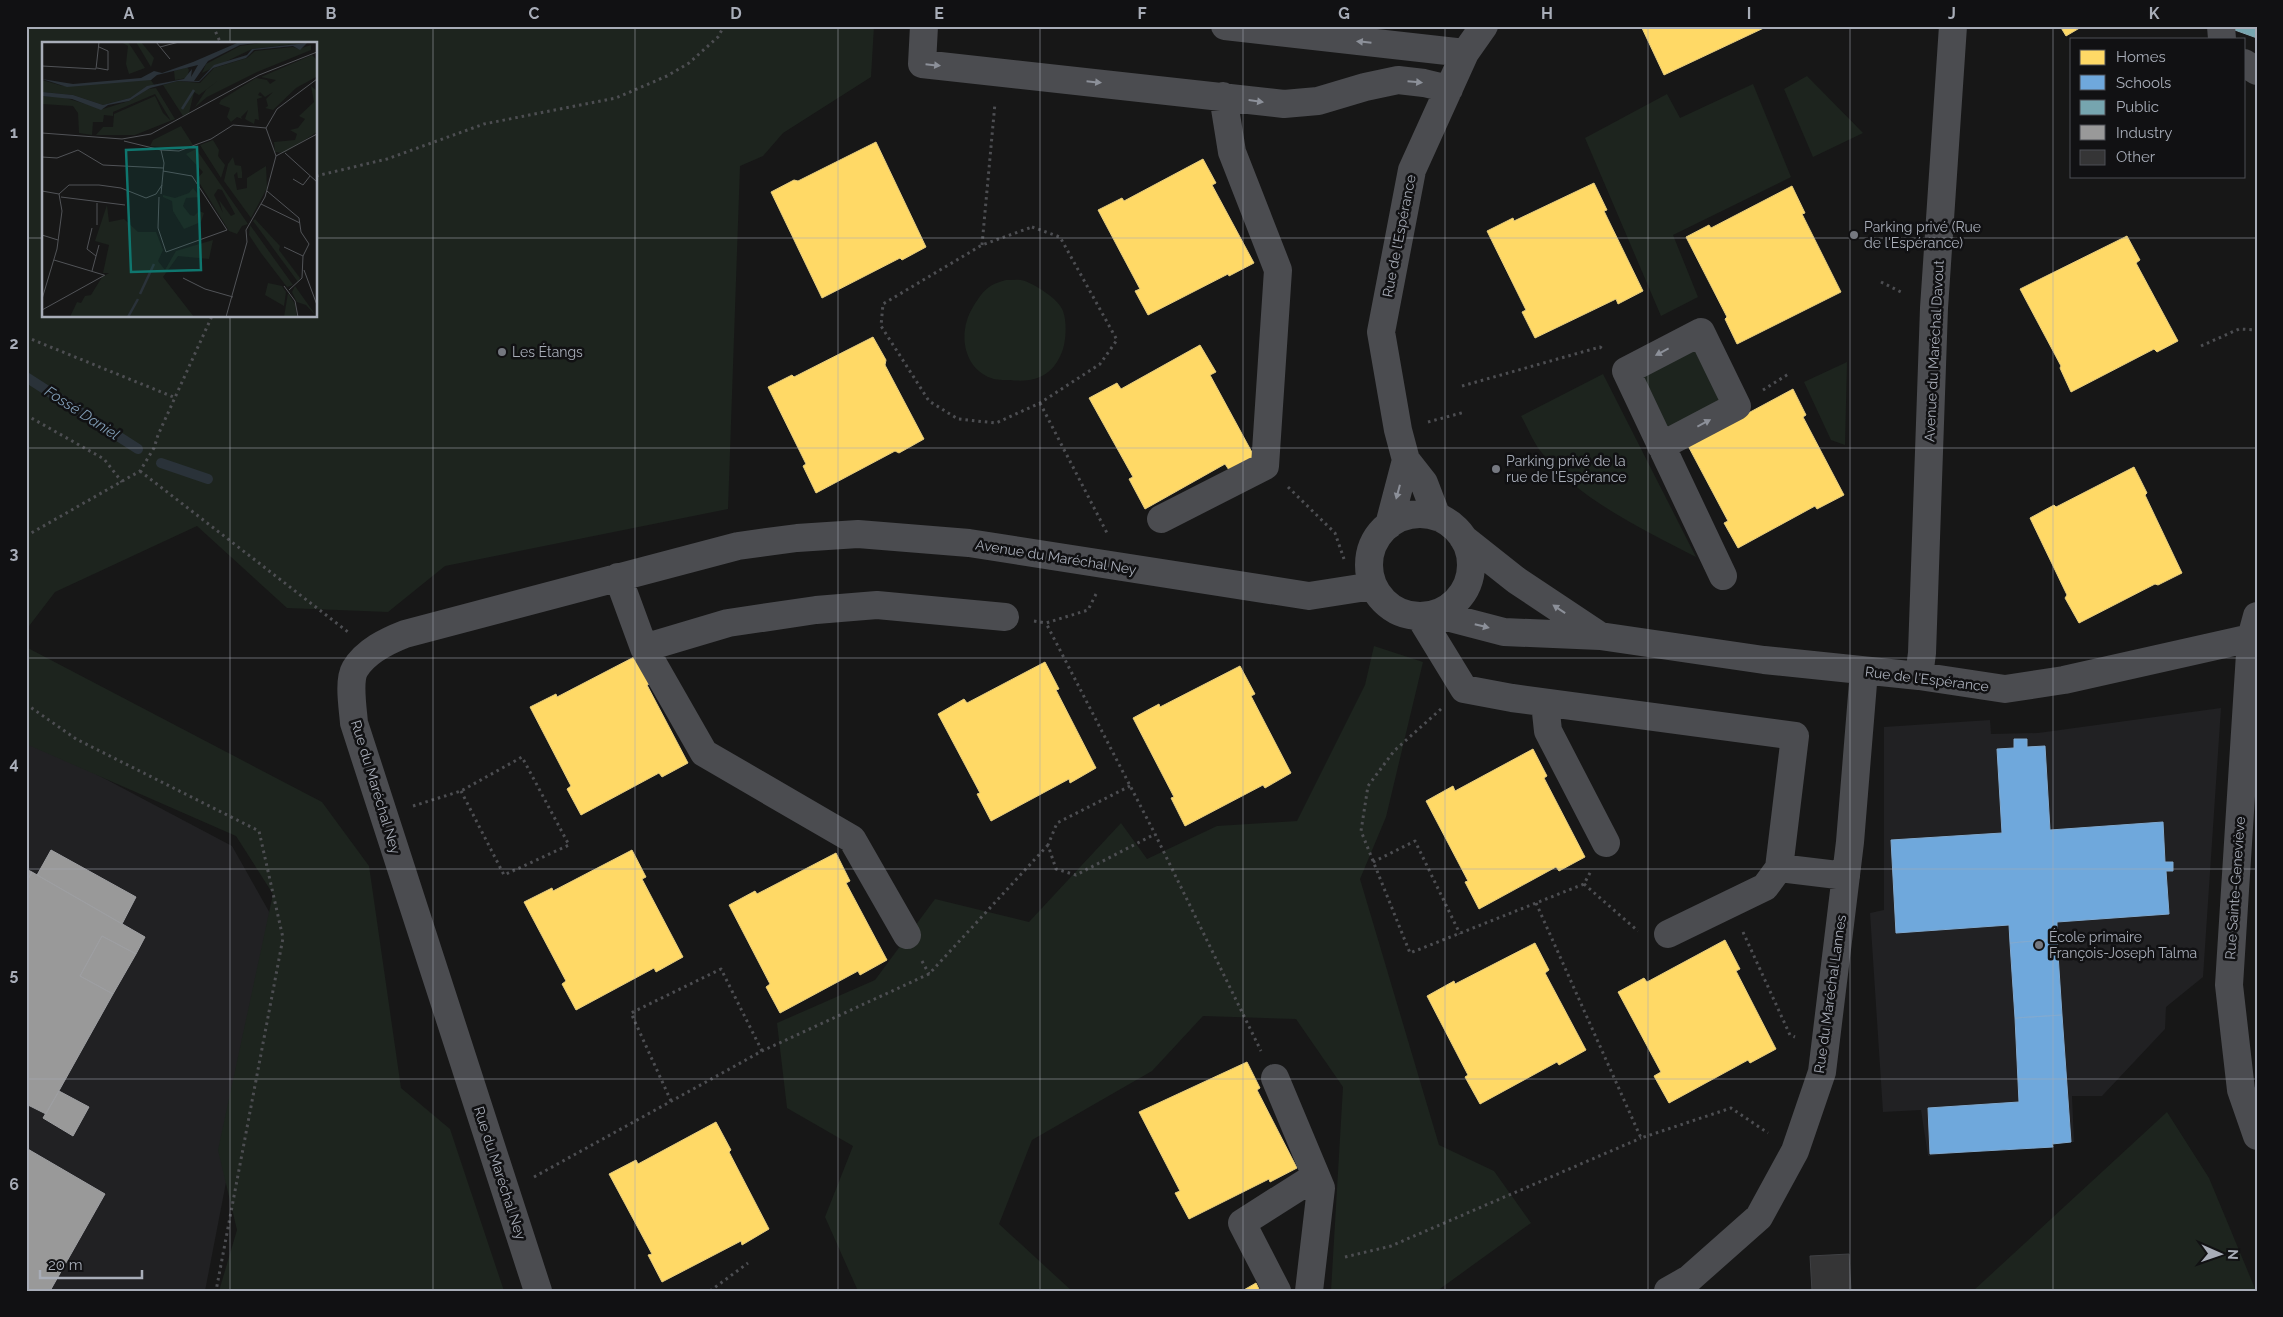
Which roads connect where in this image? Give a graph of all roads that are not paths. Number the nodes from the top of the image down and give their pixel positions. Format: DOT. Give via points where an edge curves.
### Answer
graph roads {
  1 [pos="924,26"];
  2 [pos="1225,26"];
  3 [pos="1484,26"];
  4 [pos="1953,26"];
  5 [pos="1464,53"];
  6 [pos="2246,64"];
  7 [pos="2257,71"];
  8 [pos="1449,89"];
  9 [pos="1223,96"];
  10 [pos="1661,446"];
  11 [pos="1406,460"];
  12 [pos="1438,517"];
  13 [pos="1161,519"];
  14 [pos="1389,524"];
  15 [pos="1463,538"];
  16 [pos="738,546"];
  17 [pos="1722,576"];
  18 [pos="618,578"];
  19 [pos="1373,586"];
  20 [pos="1428,616"];
  21 [pos="1005,617"];
  22 [pos="2254,627"];
  23 [pos="1600,636"];
  24 [pos="644,648"];
  25 [pos="1864,671"];
  26 [pos="1919,676"];
  27 [pos="1545,703"];
  28 [pos="1606,842"];
  29 [pos="1779,868"];
  30 [pos="1846,876"];
  31 [pos="1668,934"];
  32 [pos="906,935"];
  33 [pos="1275,1078"];
  34 [pos="2257,1136"];
  35 [pos="1316,1176"];
  36 [pos="1310,1278"];
  37 [pos="538,1291"];
  38 [pos="1277,1291"];
  39 [pos="1668,1291"];
  1 -- 9 [label="street, one-way" via="922,64"];
  5 -- 2 [label="street, one-way"];
  3 -- 5 [label="street, Rue de l'Espérance"];
  4 -- 26 [label="street, Avenue du Maréchal Davout" via="1934,308"];
  5 -- 8 [label="street, Rue de l'Espérance"];
  6 -- 7 [label="street"];
  9 -- 8 [label="street, one-way" via="1284,104 1318,101 1398,80"];
  8 -- 11 [label="street, Rue de l'Espérance" via="1412,170 1380,332"];
  9 -- 13 [label="street" via="1232,152 1278,270 1266,466"];
  10 -- 10 [label="street, one-way" via="1737,406 1701,332 1626,372"];
  10 -- 17 [label="street"];
  11 -- 12 [label="street, Rue de l'Espérance" via="1424,483"];
  11 -- 14 [label="street, Rue de l'Espérance, one-way"];
  12 -- 14 [label="street" via="1404,516"];
  12 -- 15 [label="street"];
  14 -- 19 [label="street" via="1377,537 1370,552"];
  15 -- 20 [label="street" via="1471,568 1468,583 1449,607"];
  23 -- 15 [label="street, Rue de l'Espérance, one-way" via="1516,580"];
  16 -- 18 [label="street, Rue du Maréchal Ney"];
  16 -- 19 [label="street, Avenue du Maréchal Ney" via="858,534 969,543 1309,596"];
  18 -- 24 [label="street"];
  18 -- 37 [label="street, Rue du Maréchal Ney" via="385,641 354,670 351,695 354,723"];
  19 -- 20 [label="street" via="1380,598 1392,608 1406,615"];
  20 -- 23 [label="street, Rue de l'Espérance, one-way" via="1504,632"];
  20 -- 27 [label="street" via="1464,689"];
  21 -- 24 [label="street" via="878,605 816,610 728,623"];
  22 -- 26 [label="street, Rue de l'Espérance" via="2064,680 2005,690"];
  22 -- 34 [label="street, Rue Sainte-Geneviève" via="2229,985 2241,1090"];
  23 -- 25 [label="street, Rue de l'Espérance"];
  24 -- 32 [label="street" via="704,753 852,838"];
  25 -- 26 [label="street, Rue de l'Espérance"];
  25 -- 30 [label="street, Rue du Maréchal Lannes"];
  27 -- 28 [label="street" via="1548,731"];
  27 -- 29 [label="street" via="1795,736"];
  29 -- 30 [label="street"];
  29 -- 31 [label="street" via="1765,887"];
  30 -- 39 [label="street, Rue du Maréchal Lannes" via="1822,1072 1795,1151 1759,1217 1689,1279"];
  33 -- 35 [label="street"];
  35 -- 36 [label="street" via="1322,1188"];
  35 -- 38 [label="street" via="1242,1223"];
}
